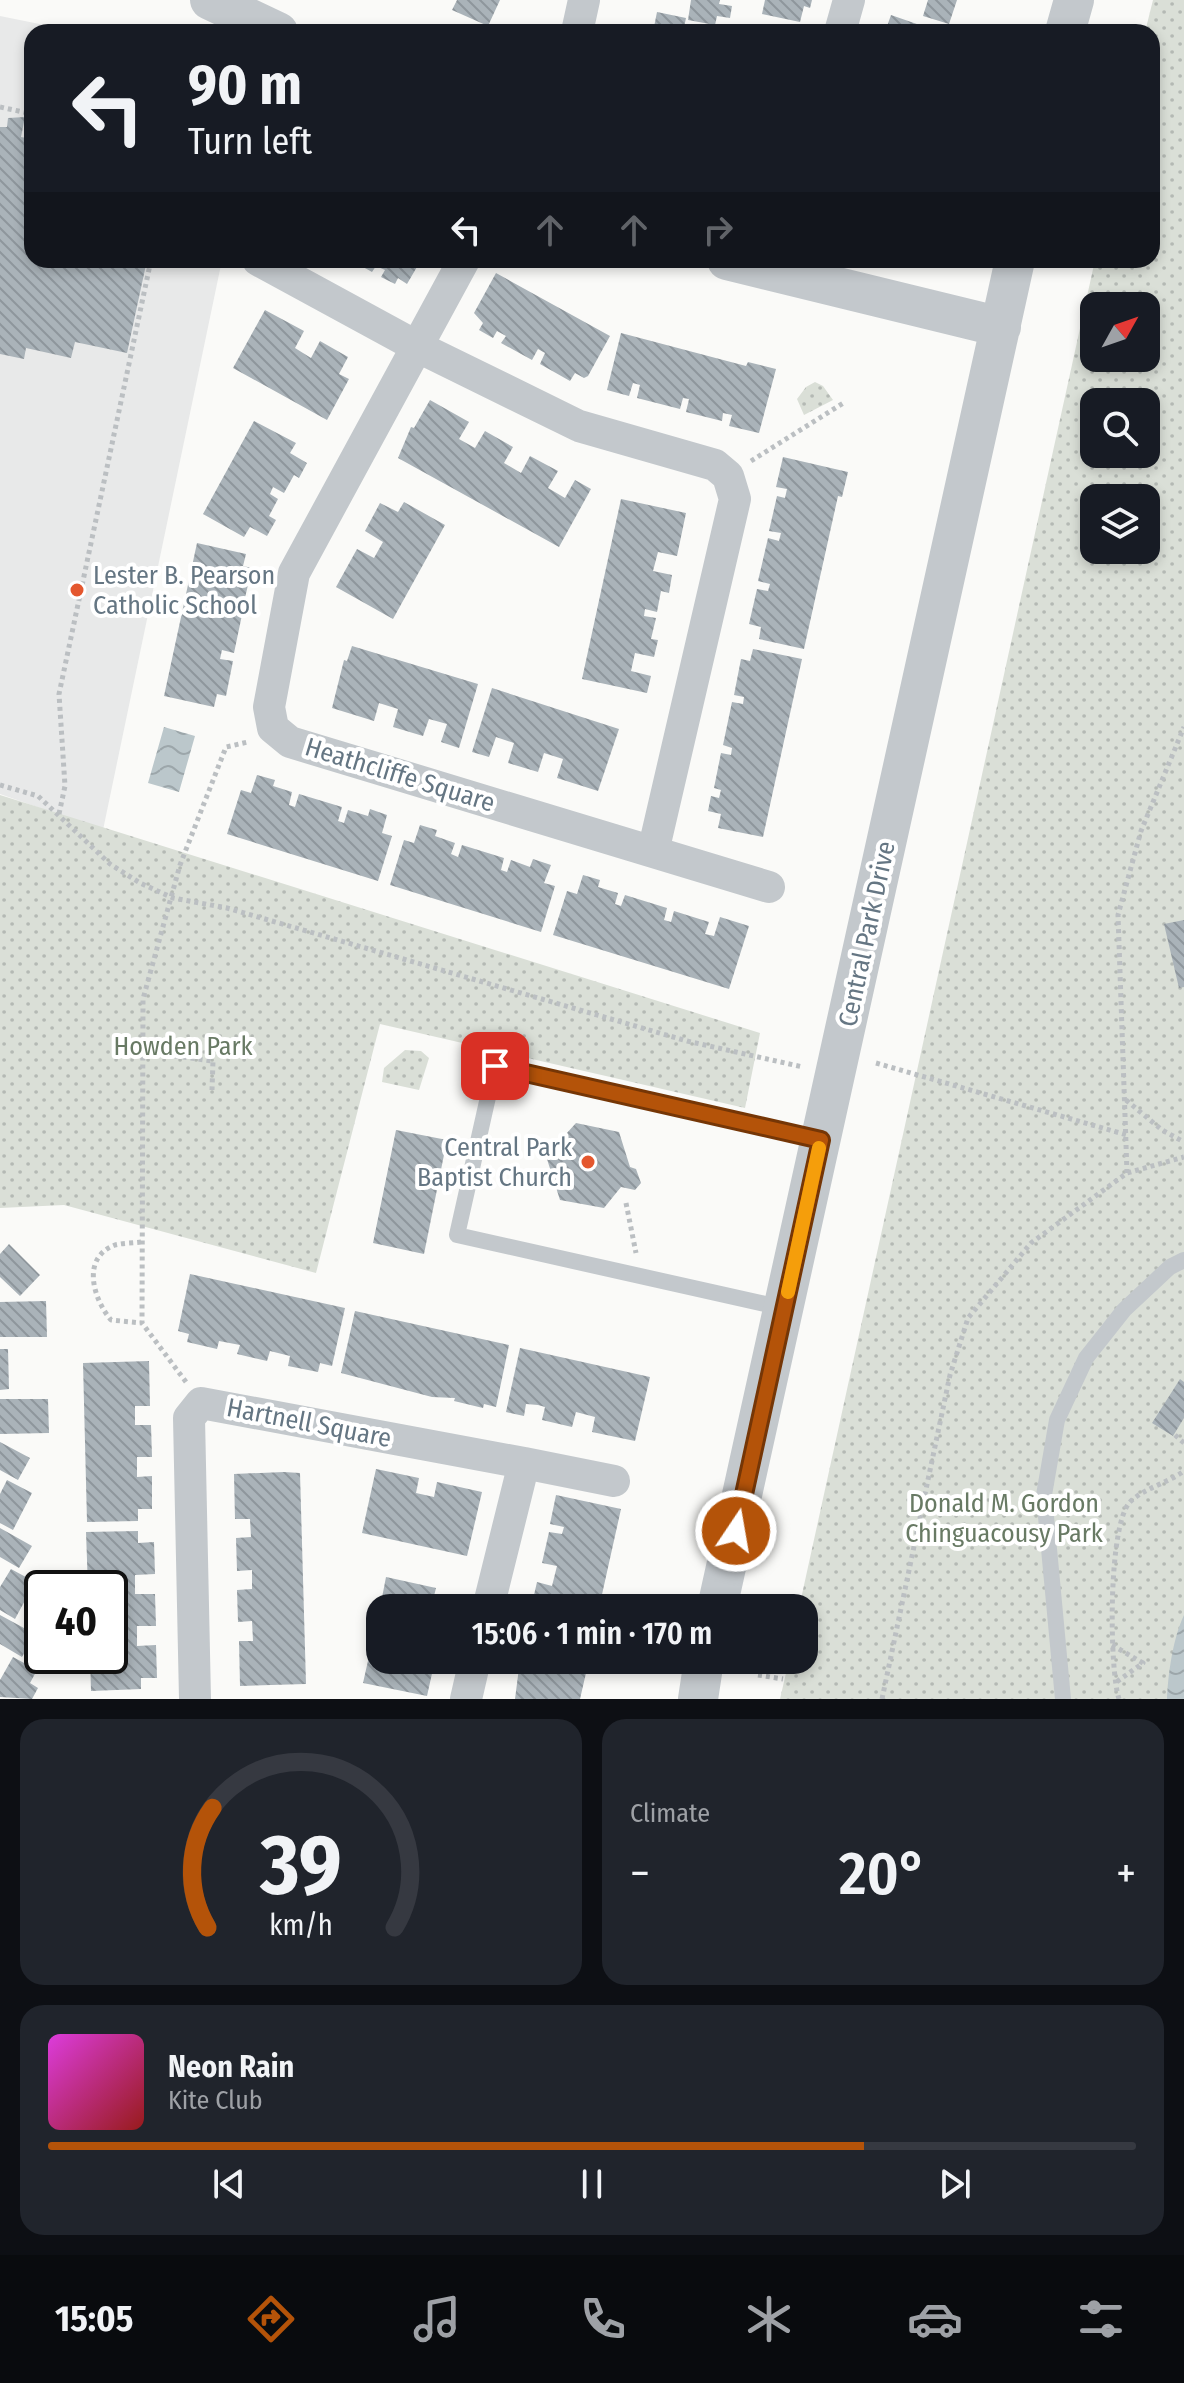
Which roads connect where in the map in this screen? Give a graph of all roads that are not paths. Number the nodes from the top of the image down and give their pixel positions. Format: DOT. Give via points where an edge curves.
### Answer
graph roads {
  1 [pos="210,0"];
  2 [pos="584,0"];
  3 [pos="849,0"];
  4 [pos="1074,0"];
  5 [pos="261,24"];
  6 [pos="579,24"];
  7 [pos="842,24"];
  8 [pos="1067,24"];
  9 [pos="273,268"];
  10 [pos="460,268"];
  11 [pos="760,268"];
  12 [pos="1013,268"];
  13 [pos="1001,327"];
  14 [pos="416,346"];
  15 [pos="653,852"];
  16 [pos="769,887"];
  17 [pos="821,1140"];
  18 [pos="1184,1260"];
  19 [pos="784,1308"];
  20 [pos="524,1463"];
  21 [pos="614,1481"];
  22 [pos="491,1594"];
  23 [pos="720,1594"];
  24 [pos="472,1674"];
  25 [pos="702,1674"];
  26 [pos="195,1699"];
  27 [pos="466,1699"];
  28 [pos="698,1699"];
  29 [pos="1063,1699"];
  1 -- 5 [label="street"];
  2 -- 6 [label="street"];
  3 -- 7 [label="street"];
  4 -- 8 [label="street"];
  9 -- 14 [label="street"];
  10 -- 14 [label="street, Heathcliffe Square"];
  11 -- 13 [label="street"];
  12 -- 13 [label="street, Central Park Drive"];
  13 -- 17 [label="street, Central Park Drive"];
  14 -- 15 [label="street" via="579,426 715,465 728,476 735,499"];
  14 -- 15 [label="street, Heathcliffe Square" via="294,573 269,707 273,728 290,742"];
  15 -- 16 [label="street, Heathcliffe Square"];
  17 -- 19 [label="street, Central Park Drive"];
  17 -- 19 [label="lane" via="495,1066 457,1235"];
  18 -- 29 [label="lane" via="1170,1267 1105,1334 1086,1358 1057,1420 1044,1495"];
  19 -- 23 [label="street, Central Park Drive"];
  20 -- 21 [label="street, Hartnell Square"];
  20 -- 22 [label="street"];
  20 -- 26 [label="street, Hartnell Square" via="201,1403 189,1418"];
  24 -- 27 [label="street"];
  25 -- 28 [label="street"];
}
